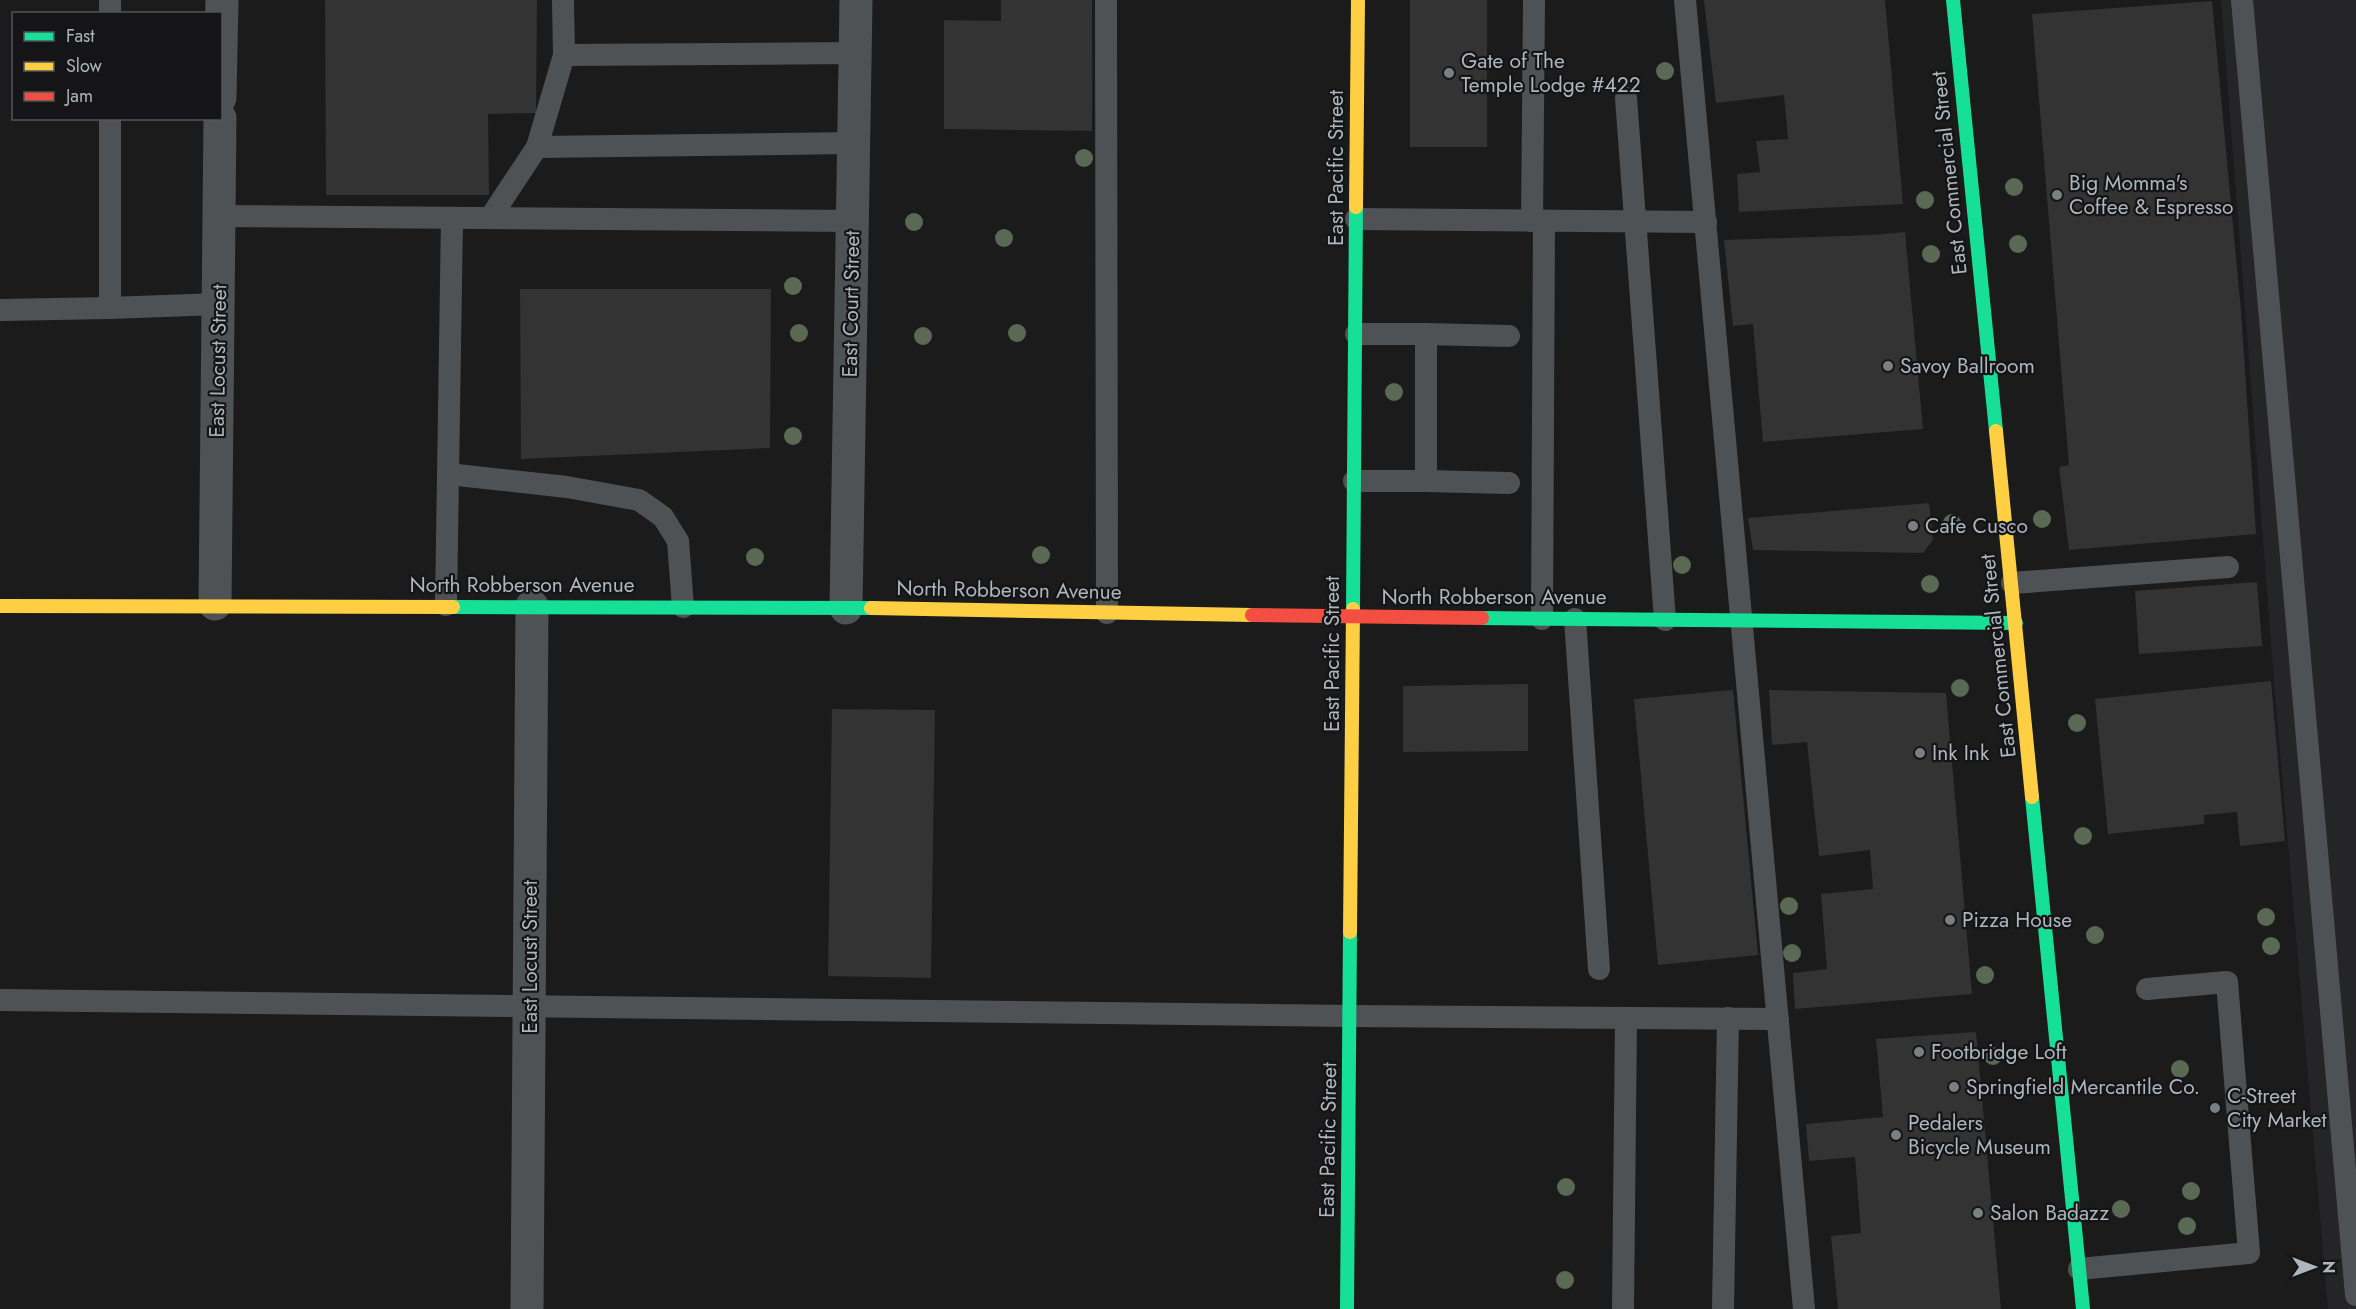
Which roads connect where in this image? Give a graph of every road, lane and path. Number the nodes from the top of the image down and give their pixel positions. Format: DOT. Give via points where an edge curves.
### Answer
graph roads {
  1 [pos="563,0"];
  2 [pos="856,0"];
  3 [pos="1106,0"];
  4 [pos="1358,0"];
  5 [pos="1534,0"];
  6 [pos="1685,0"];
  7 [pos="1953,0"];
  8 [pos="2242,0"];
  9 [pos="855,53"];
  10 [pos="564,55"];
  11 [pos="1626,98"];
  12 [pos="110,120"];
  13 [pos="220,120"];
  14 [pos="854,142"];
  15 [pos="537,147"];
  16 [pos="219,216"];
  17 [pos="452,218"];
  18 [pos="490,218"];
  19 [pos="1356,219"];
  20 [pos="853,221"];
  21 [pos="1538,221"];
  22 [pos="1636,222"];
  23 [pos="1706,222"];
  24 [pos="218,304"];
  25 [pos="110,308"];
  26 [pos="0,310"];
  27 [pos="1356,334"];
  28 [pos="1426,334"];
  29 [pos="1509,336"];
  30 [pos="448,474"];
  31 [pos="1354,481"];
  32 [pos="1426,481"];
  33 [pos="1509,483"];
  34 [pos="2228,567"];
  35 [pos="2012,583"];
  36 [pos="215,604"];
  37 [pos="446,605"];
  38 [pos="0,606"];
  39 [pos="532,606"];
  40 [pos="683,607"];
  41 [pos="846,608"];
  42 [pos="1107,613"];
  43 [pos="1354,617"];
  44 [pos="1542,619"];
  45 [pos="1575,619"];
  46 [pos="1665,620"];
  47 [pos="1743,621"];
  48 [pos="2016,622"];
  49 [pos="1599,969"];
  50 [pos="2147,989"];
  51 [pos="0,1000"];
  52 [pos="529,1005"];
  53 [pos="1350,1016"];
  54 [pos="1626,1018"];
  55 [pos="1728,1018"];
  56 [pos="1778,1018"];
  57 [pos="2079,1269"];
  58 [pos="2356,1295"];
  59 [pos="527,1309"];
  60 [pos="1347,1309"];
  61 [pos="1623,1309"];
  62 [pos="1723,1309"];
  63 [pos="1804,1309"];
  64 [pos="2083,1309"];
  1 -- 10 [label="lane"];
  2 -- 9 [label="street, East Court Street"];
  3 -- 42 [label="lane"];
  4 -- 19 [label="street, East Pacific Street"];
  5 -- 21 [label="lane"];
  6 -- 23 [label="lane"];
  7 -- 35 [label="street, East Commercial Street"];
  8 -- 58 [label="lane"];
  9 -- 10 [label="lane"];
  9 -- 14 [label="street, East Court Street"];
  10 -- 15 [label="lane"];
  11 -- 22 [label="lane"];
  12 -- 25 [label="lane"];
  13 -- 16 [label="street, East Locust Street"];
  14 -- 15 [label="lane"];
  14 -- 20 [label="street, East Court Street"];
  15 -- 18 [label="lane"];
  16 -- 17 [label="lane"];
  16 -- 24 [label="street, East Locust Street"];
  17 -- 18 [label="lane"];
  17 -- 30 [label="lane"];
  18 -- 20 [label="lane"];
  19 -- 21 [label="lane"];
  19 -- 27 [label="street, East Pacific Street"];
  20 -- 41 [label="street, East Court Street"];
  21 -- 22 [label="lane"];
  21 -- 44 [label="lane"];
  22 -- 23 [label="lane"];
  22 -- 46 [label="lane"];
  23 -- 47 [label="lane"];
  24 -- 25 [label="lane"];
  24 -- 36 [label="street, East Locust Street"];
  25 -- 26 [label="lane"];
  27 -- 28 [label="lane"];
  27 -- 31 [label="street, East Pacific Street"];
  28 -- 29 [label="lane"];
  28 -- 32 [label="lane"];
  30 -- 37 [label="lane"];
  30 -- 40 [label="lane" via="567,487 639,500 663,516 678,541"];
  31 -- 32 [label="lane"];
  31 -- 43 [label="street, East Pacific Street"];
  32 -- 33 [label="lane"];
  34 -- 35 [label="lane"];
  35 -- 48 [label="street, East Commercial Street"];
  36 -- 37 [label="street, North Robberson Avenue"];
  36 -- 38 [label="street, North Robberson Avenue"];
  37 -- 39 [label="street, North Robberson Avenue"];
  39 -- 40 [label="street, North Robberson Avenue"];
  39 -- 52 [label="street, East Locust Street"];
  40 -- 41 [label="street, North Robberson Avenue"];
  41 -- 42 [label="street, North Robberson Avenue"];
  42 -- 43 [label="street, North Robberson Avenue"];
  43 -- 44 [label="street, North Robberson Avenue"];
  43 -- 53 [label="street, East Pacific Street"];
  44 -- 45 [label="street, North Robberson Avenue"];
  45 -- 46 [label="street, North Robberson Avenue"];
  45 -- 49 [label="lane"];
  46 -- 47 [label="street, North Robberson Avenue"];
  47 -- 48 [label="street, North Robberson Avenue"];
  47 -- 56 [label="lane"];
  48 -- 57 [label="street, East Commercial Street"];
  50 -- 57 [label="lane" via="2227,982 2249,1252"];
  51 -- 52 [label="lane"];
  52 -- 53 [label="lane"];
  52 -- 59 [label="street, East Locust Street"];
  53 -- 54 [label="lane"];
  53 -- 60 [label="street, East Pacific Street"];
  54 -- 55 [label="lane"];
  54 -- 61 [label="lane"];
  55 -- 56 [label="lane"];
  55 -- 62 [label="lane"];
  56 -- 63 [label="lane"];
  57 -- 64 [label="street, East Commercial Street"];
}
